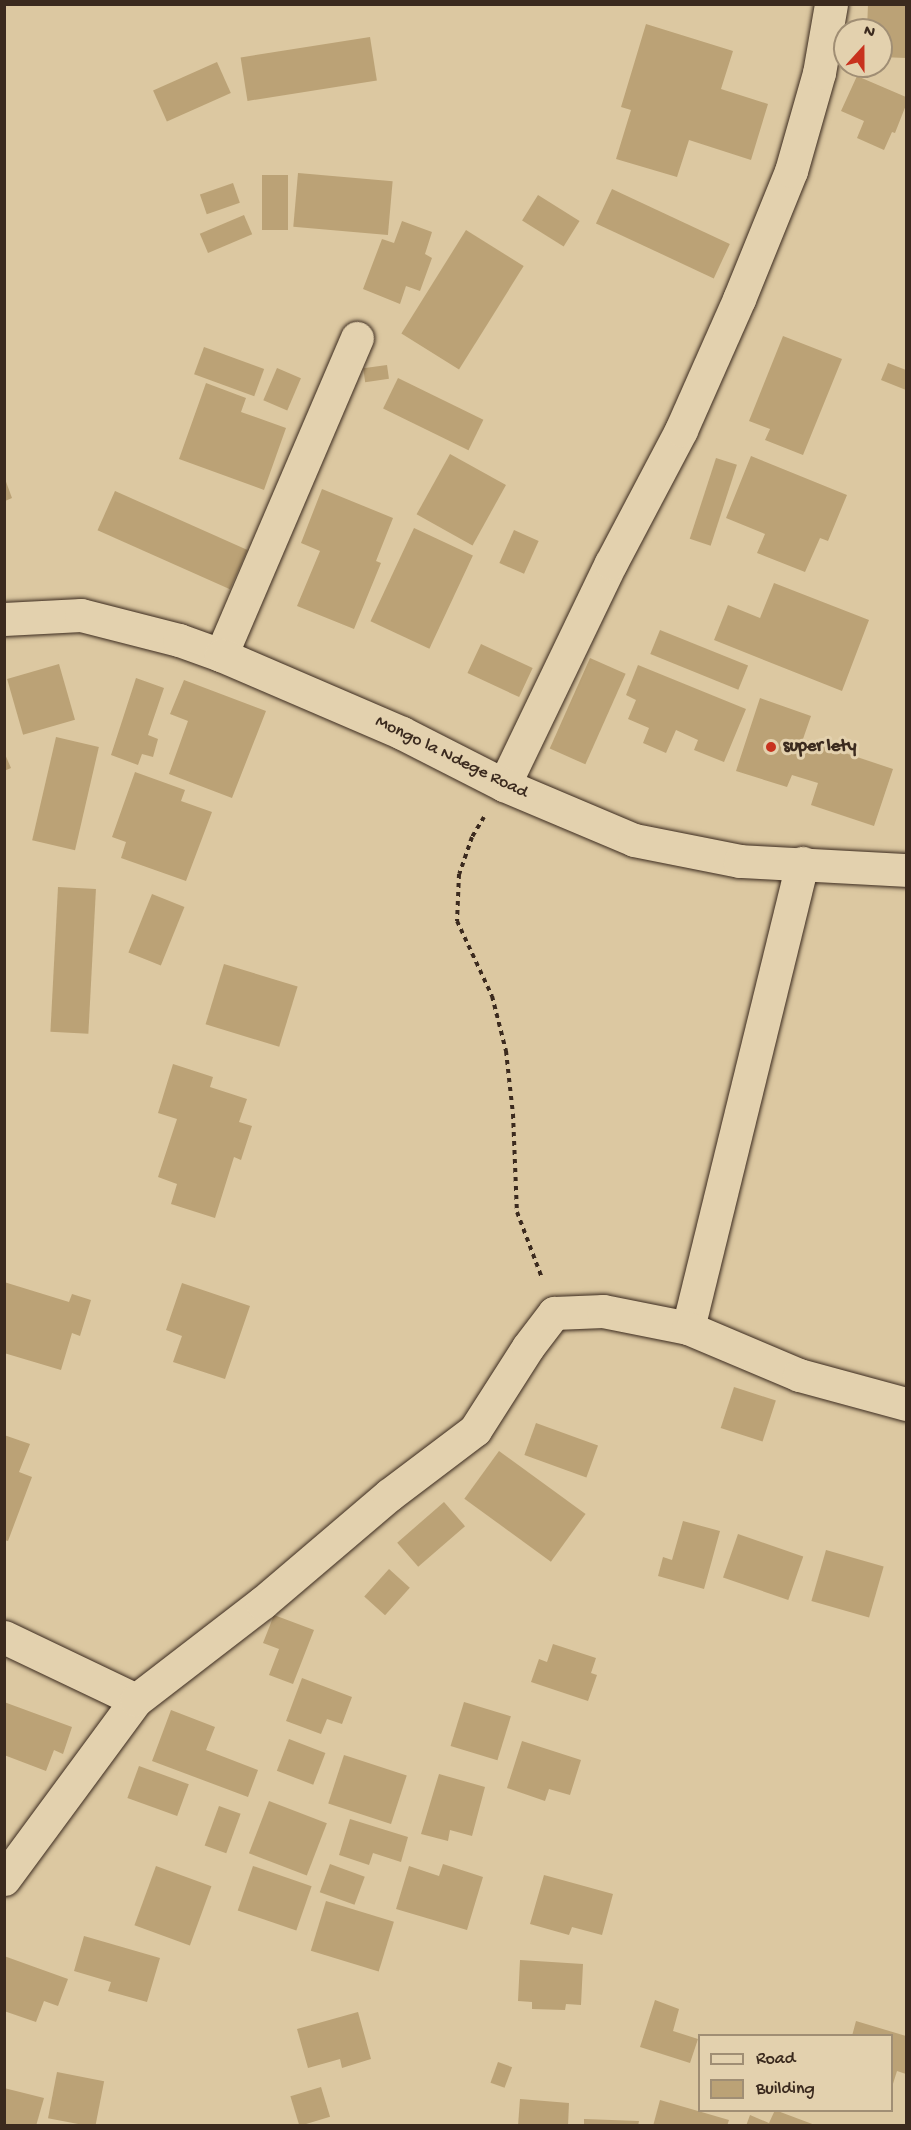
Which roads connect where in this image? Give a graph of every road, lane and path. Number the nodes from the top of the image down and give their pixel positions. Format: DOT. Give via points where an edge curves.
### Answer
graph roads {
  1 [pos="831,4"];
  2 [pos="357,338"];
  3 [pos="4,619"];
  4 [pos="221,655"];
  5 [pos="504,785"];
  6 [pos="802,863"];
  7 [pos="906,870"];
  8 [pos="554,1313"];
  9 [pos="688,1328"];
  10 [pos="906,1404"];
  11 [pos="4,1637"];
  12 [pos="136,1700"];
  13 [pos="4,1879"];
  1 -- 5 [label="street" via="819,73 791,171 743,289 681,430 611,563"];
  2 -- 4 [label="street"];
  3 -- 4 [label="street, Mongo la Ndege Road" via="81,615"];
  4 -- 5 [label="street, Mongo la Ndege Road" via="402,733"];
  5 -- 6 [label="street, Mongo la Ndege Road" via="634,840 740,861"];
  5 -- 8 [label="path" via="472,837 459,874 457,921 492,996 498,1018 513,1114 517,1212"];
  6 -- 7 [label="street, Mongo la Ndege Road"];
  6 -- 9 [label="street"];
  8 -- 9 [label="street" via="603,1311"];
  8 -- 12 [label="street" via="475,1430 388,1495 262,1603"];
  9 -- 10 [label="street" via="800,1375"];
  11 -- 12 [label="street"];
  12 -- 13 [label="street"];
}
